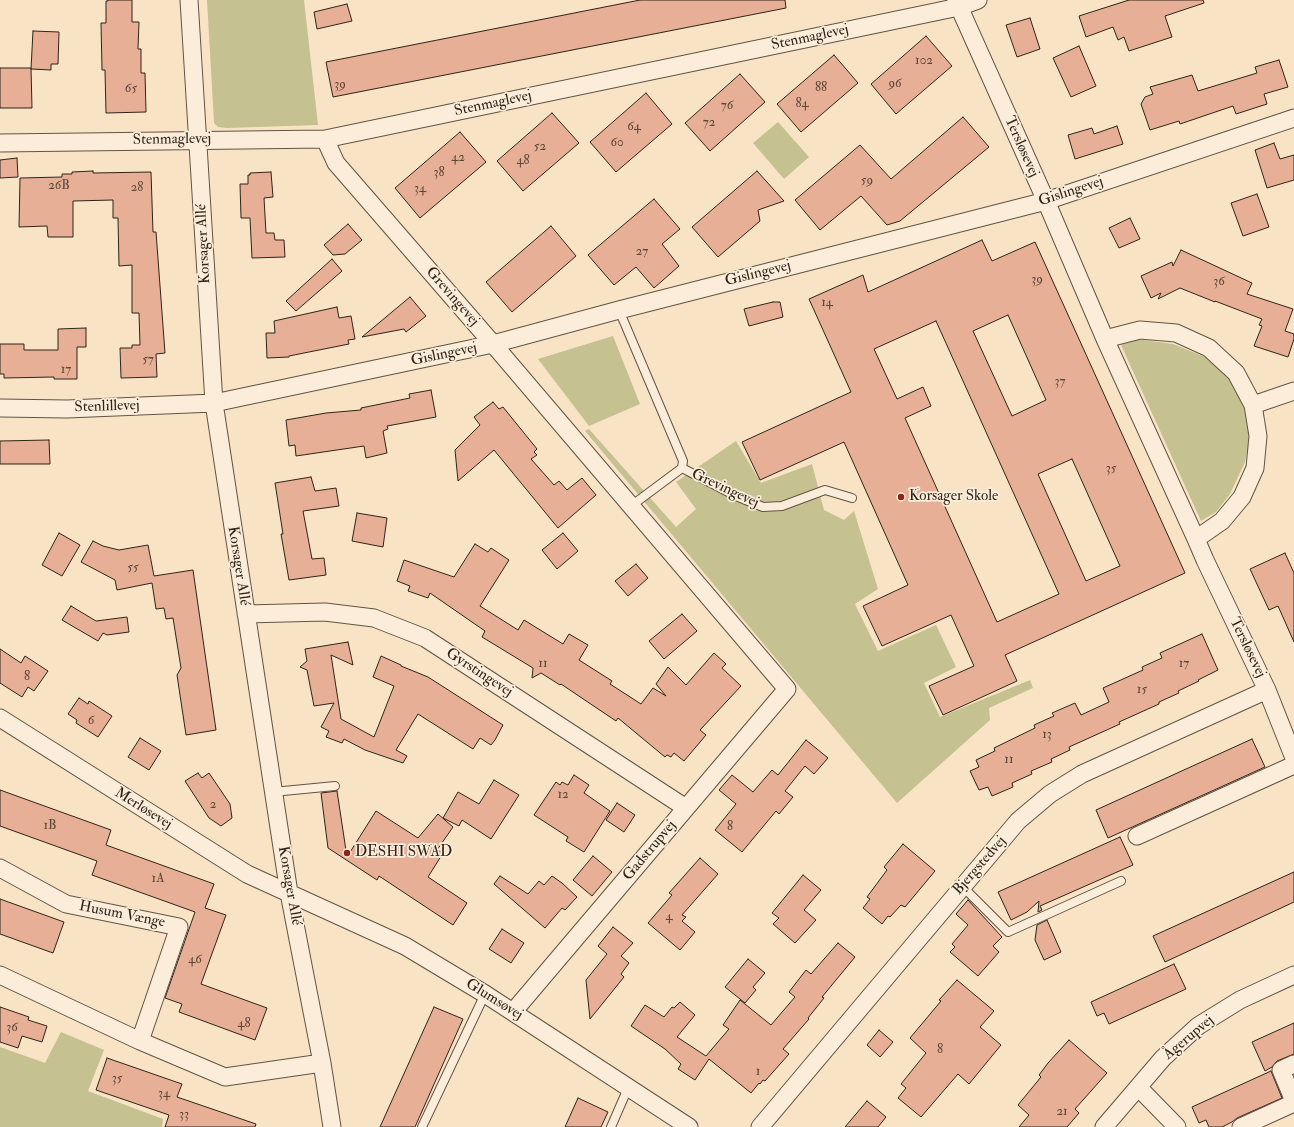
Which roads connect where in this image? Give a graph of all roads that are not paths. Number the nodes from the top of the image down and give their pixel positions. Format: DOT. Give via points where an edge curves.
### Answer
graph roads {
  1 [pos="189,0"];
  2 [pos="978,0"];
  3 [pos="957,3"];
  4 [pos="1294,118"];
  5 [pos="198,139"];
  6 [pos="325,139"];
  7 [pos="0,143"];
  8 [pos="1046,201"];
  9 [pos="619,310"];
  10 [pos="1105,339"];
  11 [pos="493,344"];
  12 [pos="1294,391"];
  13 [pos="214,403"];
  14 [pos="1253,405"];
  15 [pos="0,408"];
  16 [pos="682,468"];
  17 [pos="852,498"];
  18 [pos="631,506"];
  19 [pos="1196,539"];
  20 [pos="246,614"];
  21 [pos="787,689"];
  22 [pos="1267,690"];
  23 [pos="1,722"];
  24 [pos="1294,758"];
  25 [pos="1294,765"];
  26 [pos="335,786"];
  27 [pos="273,792"];
  28 [pos="686,808"];
  29 [pos="1137,836"];
  30 [pos="0,868"];
  31 [pos="1121,881"];
  32 [pos="962,886"];
  33 [pos="289,893"];
  34 [pos="0,975"];
  35 [pos="1294,975"];
  36 [pos="485,994"];
  37 [pos="513,1012"];
  38 [pos="140,1041"];
  39 [pos="322,1063"];
  40 [pos="1294,1064"];
  41 [pos="1138,1087"];
  42 [pos="628,1088"];
  43 [pos="1294,1102"];
  44 [pos="332,1127"];
  45 [pos="422,1127"];
  46 [pos="611,1127"];
  47 [pos="689,1127"];
  48 [pos="760,1127"];
  49 [pos="1104,1127"];
  50 [pos="1177,1127"];
  51 [pos="1241,1127"];
  1 -- 5 [label="street, Korsager Allé"];
  2 -- 3 [label="street, Stenmaglevej"];
  3 -- 6 [label="street, Stenmaglevej"];
  3 -- 8 [label="street, Tersløsevej"];
  4 -- 8 [label="street, Gislingevej"];
  5 -- 6 [label="street, Stenmaglevej"];
  5 -- 7 [label="street, Stenmaglevej"];
  5 -- 13 [label="street, Korsager Allé"];
  6 -- 11 [label="street, Grevingevej" via="336,163"];
  8 -- 9 [label="street, Gislingevej"];
  8 -- 10 [label="street, Tersløsevej"];
  9 -- 11 [label="street, Gislingevej"];
  9 -- 16 [label="lane" via="683,461"];
  10 -- 14 [label="street" via="1140,330 1176,333 1209,348 1236,373"];
  10 -- 19 [label="street, Tersløsevej"];
  11 -- 13 [label="street, Gislingevej"];
  11 -- 18 [label="street, Grevingevej"];
  12 -- 14 [label="street"];
  13 -- 15 [label="street, Stenlillevej"];
  13 -- 20 [label="street, Korsager Allé"];
  14 -- 19 [label="street" via="1258,436 1255,468 1242,497 1222,521"];
  16 -- 17 [label="lane, Grevingevej" via="763,507 782,506 825,490"];
  16 -- 18 [label="lane, Grevingevej"];
  18 -- 21 [label="street, Grevingevej"];
  19 -- 22 [label="street, Tersløsevej"];
  20 -- 27 [label="street, Korsager Allé"];
  20 -- 28 [label="street, Gyrstingevej" via="325,612 374,618 425,638"];
  21 -- 28 [label="street, Gadstrupvej"];
  22 -- 24 [label="street, Tersløsevej"];
  22 -- 32 [label="street, Bjergstedvej" via="1082,774 1050,794 1018,821"];
  23 -- 33 [label="street, Merløsevej" via="247,874"];
  25 -- 29 [label="street"];
  26 -- 27 [label="lane"];
  27 -- 33 [label="street, Korsager Allé"];
  28 -- 37 [label="street, Gadstrupvej"];
  30 -- 38 [label="street, Husum Vænge" via="66,904 180,927"];
  31 -- 32 [label="lane" via="1008,932"];
  32 -- 48 [label="street, Bjergstedvej"];
  33 -- 36 [label="street, Glumsøvej" via="405,946"];
  33 -- 39 [label="street, Korsager Allé"];
  34 -- 38 [label="street"];
  35 -- 41 [label="street, Ågerupvej" via="1240,1000 1198,1026 1163,1058"];
  36 -- 37 [label="street, Glumsøvej"];
  36 -- 45 [label="lane"];
  37 -- 42 [label="street, Glumsøvej"];
  38 -- 39 [label="street" via="225,1077"];
  39 -- 44 [label="street, Korsager Allé"];
  40 -- 43 [label="street" via="1281,1070"];
  41 -- 49 [label="street, Ågerupvej"];
  41 -- 50 [label="street"];
  42 -- 46 [label="lane"];
  42 -- 47 [label="street, Glumsøvej"];
  43 -- 51 [label="street"];
}
